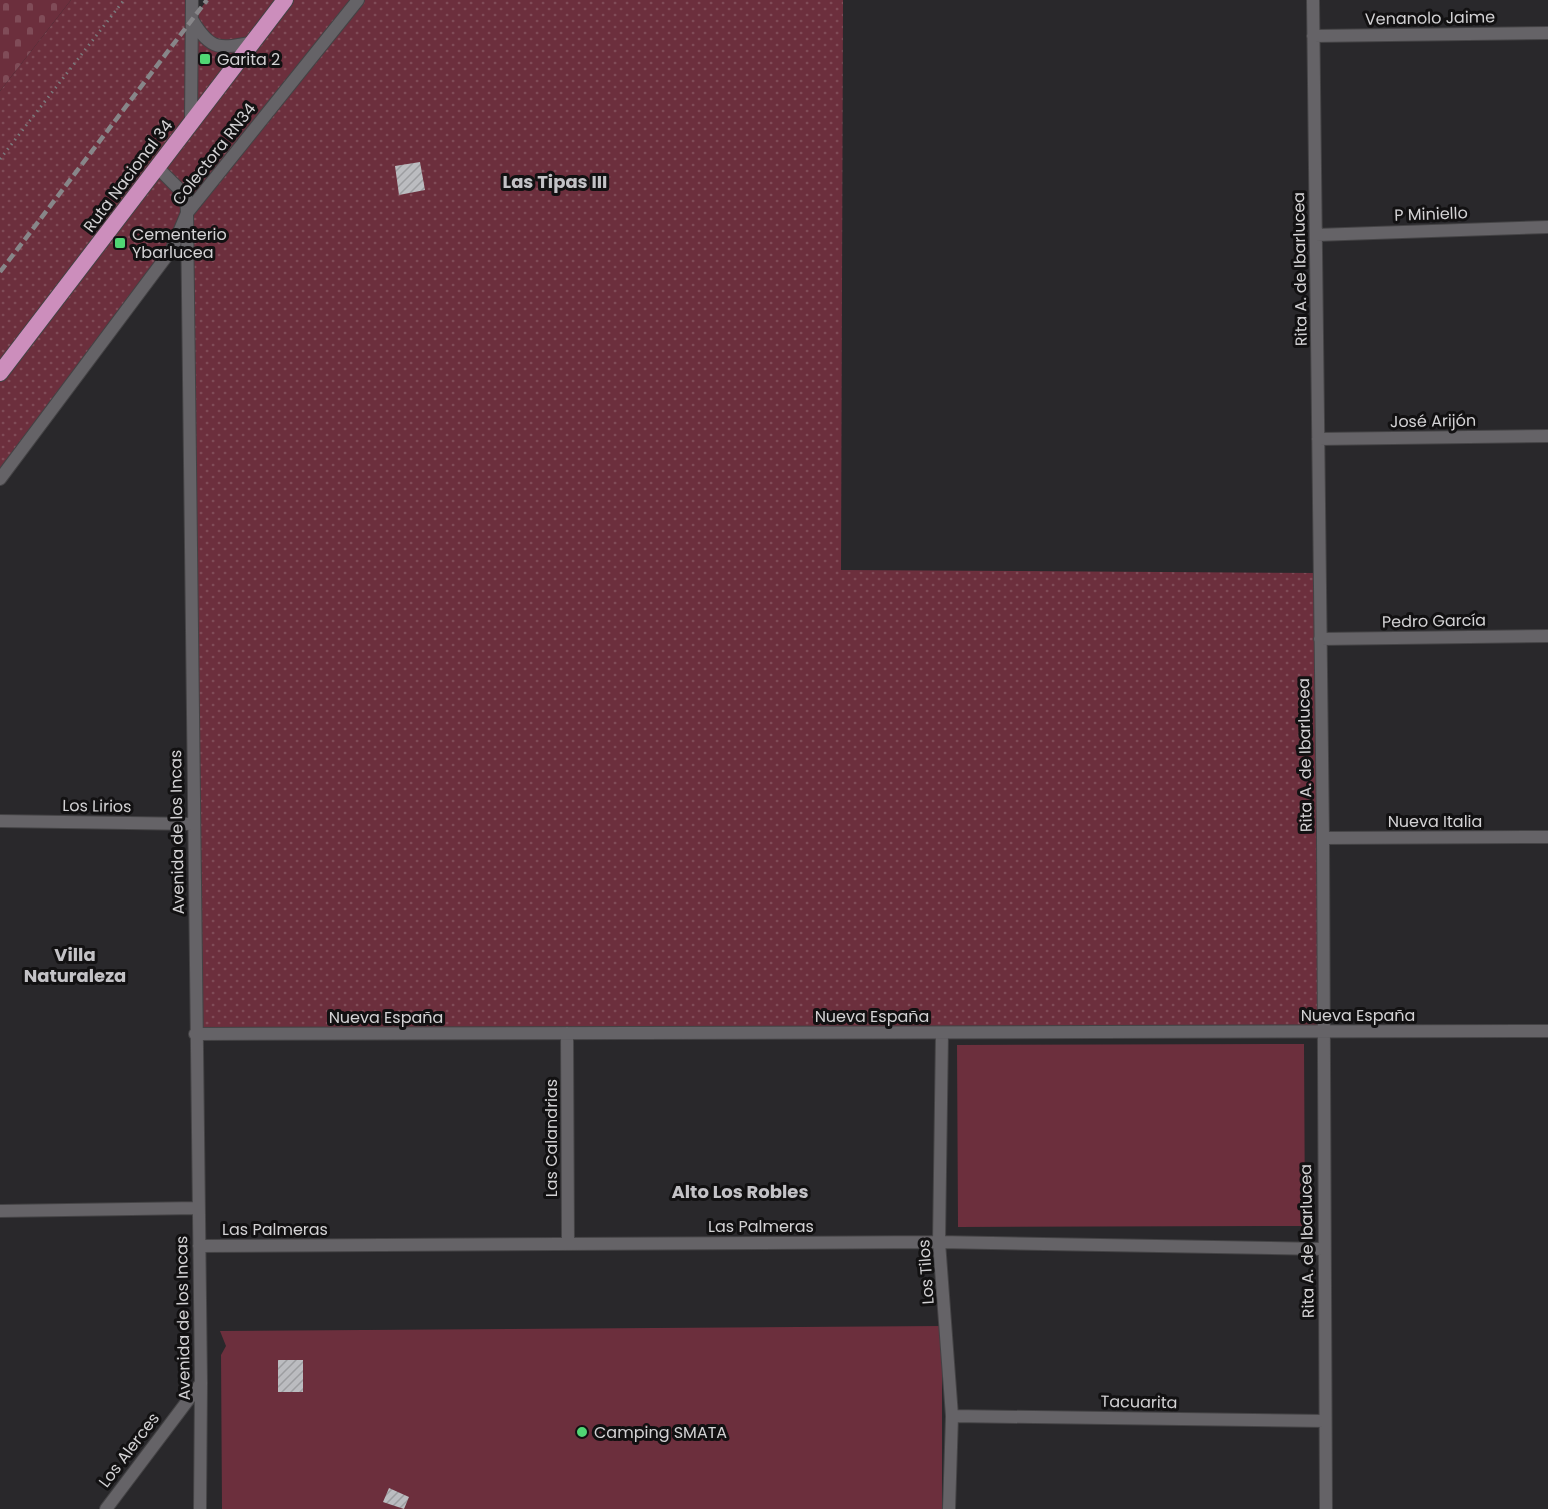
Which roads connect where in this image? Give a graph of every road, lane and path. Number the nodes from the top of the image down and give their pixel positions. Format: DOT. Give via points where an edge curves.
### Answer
graph roads {
  1 [pos="124,0"];
  2 [pos="192,0"];
  3 [pos="285,0"];
  4 [pos="358,0"];
  5 [pos="1312,0"];
  6 [pos="192,20"];
  7 [pos="1548,33"];
  8 [pos="1313,36"];
  9 [pos="253,42"];
  10 [pos="191,123"];
  11 [pos="0,159"];
  12 [pos="157,167"];
  13 [pos="187,213"];
  14 [pos="1548,227"];
  15 [pos="1316,235"];
  16 [pos="0,373"];
  17 [pos="1548,435"];
  18 [pos="1318,439"];
  19 [pos="0,479"];
  20 [pos="1548,636"];
  21 [pos="1320,639"];
  22 [pos="0,821"];
  23 [pos="193,824"];
  24 [pos="1548,837"];
  25 [pos="1323,838"];
  26 [pos="1322,1031"];
  27 [pos="1548,1031"];
  28 [pos="567,1033"];
  29 [pos="942,1033"];
  30 [pos="195,1034"];
  31 [pos="198,1208"];
  32 [pos="0,1211"];
  33 [pos="939,1242"];
  34 [pos="568,1243"];
  35 [pos="199,1246"];
  36 [pos="1323,1249"];
  37 [pos="201,1383"];
  38 [pos="952,1416"];
  39 [pos="1325,1421"];
  40 [pos="106,1509"];
  41 [pos="200,1509"];
  42 [pos="949,1509"];
  43 [pos="1326,1509"];
  1 -- 11 [label="path"];
  2 -- 6 [label="street"];
  3 -- 9 [label="highway, Ruta Nacional 34"];
  4 -- 13 [label="street, Colectora RN34"];
  5 -- 8 [label="street, Rita A. de Ibarlucea"];
  6 -- 9 [label="street" via="205,41 224,48"];
  6 -- 10 [label="street"];
  7 -- 8 [label="street, Venanolo Jaime"];
  8 -- 15 [label="street, Rita A. de Ibarlucea"];
  9 -- 10 [label="highway, Ruta Nacional 34"];
  10 -- 12 [label="highway, Ruta Nacional 34"];
  12 -- 13 [label="street, Avenida de los Incas" via="186,196"];
  12 -- 16 [label="highway, Ruta Nacional 34"];
  13 -- 19 [label="street, Colectora RN34" via="172,249"];
  13 -- 23 [label="street, Avenida de los Incas"];
  14 -- 15 [label="street, P Miniello"];
  15 -- 18 [label="street, Rita A. de Ibarlucea"];
  17 -- 18 [label="street, José Arijón"];
  18 -- 21 [label="street, Rita A. de Ibarlucea"];
  20 -- 21 [label="street, Pedro García"];
  21 -- 25 [label="street, Rita A. de Ibarlucea"];
  22 -- 23 [label="street, Los Lirios"];
  23 -- 30 [label="street, Avenida de los Incas"];
  24 -- 25 [label="street, Nueva Italia"];
  25 -- 26 [label="street, Rita A. de Ibarlucea"];
  26 -- 27 [label="street, Nueva España"];
  26 -- 29 [label="street, Nueva España"];
  26 -- 36 [label="street, Rita A. de Ibarlucea"];
  28 -- 29 [label="street, Nueva España"];
  28 -- 30 [label="street, Nueva España"];
  28 -- 34 [label="street, Las Calandrias"];
  29 -- 33 [label="street, Los Tilos"];
  30 -- 31 [label="street, Avenida de los Incas"];
  31 -- 32 [label="street"];
  31 -- 35 [label="street, Avenida de los Incas"];
  33 -- 34 [label="street, Las Palmeras"];
  33 -- 36 [label="street, Las Palmeras"];
  33 -- 38 [label="street, Los Tilos"];
  34 -- 35 [label="street, Las Palmeras"];
  35 -- 37 [label="street, Avenida de los Incas"];
  36 -- 39 [label="street, Rita A. de Ibarlucea"];
  37 -- 40 [label="street, Los Alerces"];
  37 -- 41 [label="street, Avenida de los Incas"];
  38 -- 39 [label="street, Tacuarita"];
  38 -- 42 [label="street, Los Tilos"];
  39 -- 43 [label="street, Rita A. de Ibarlucea"];
}
